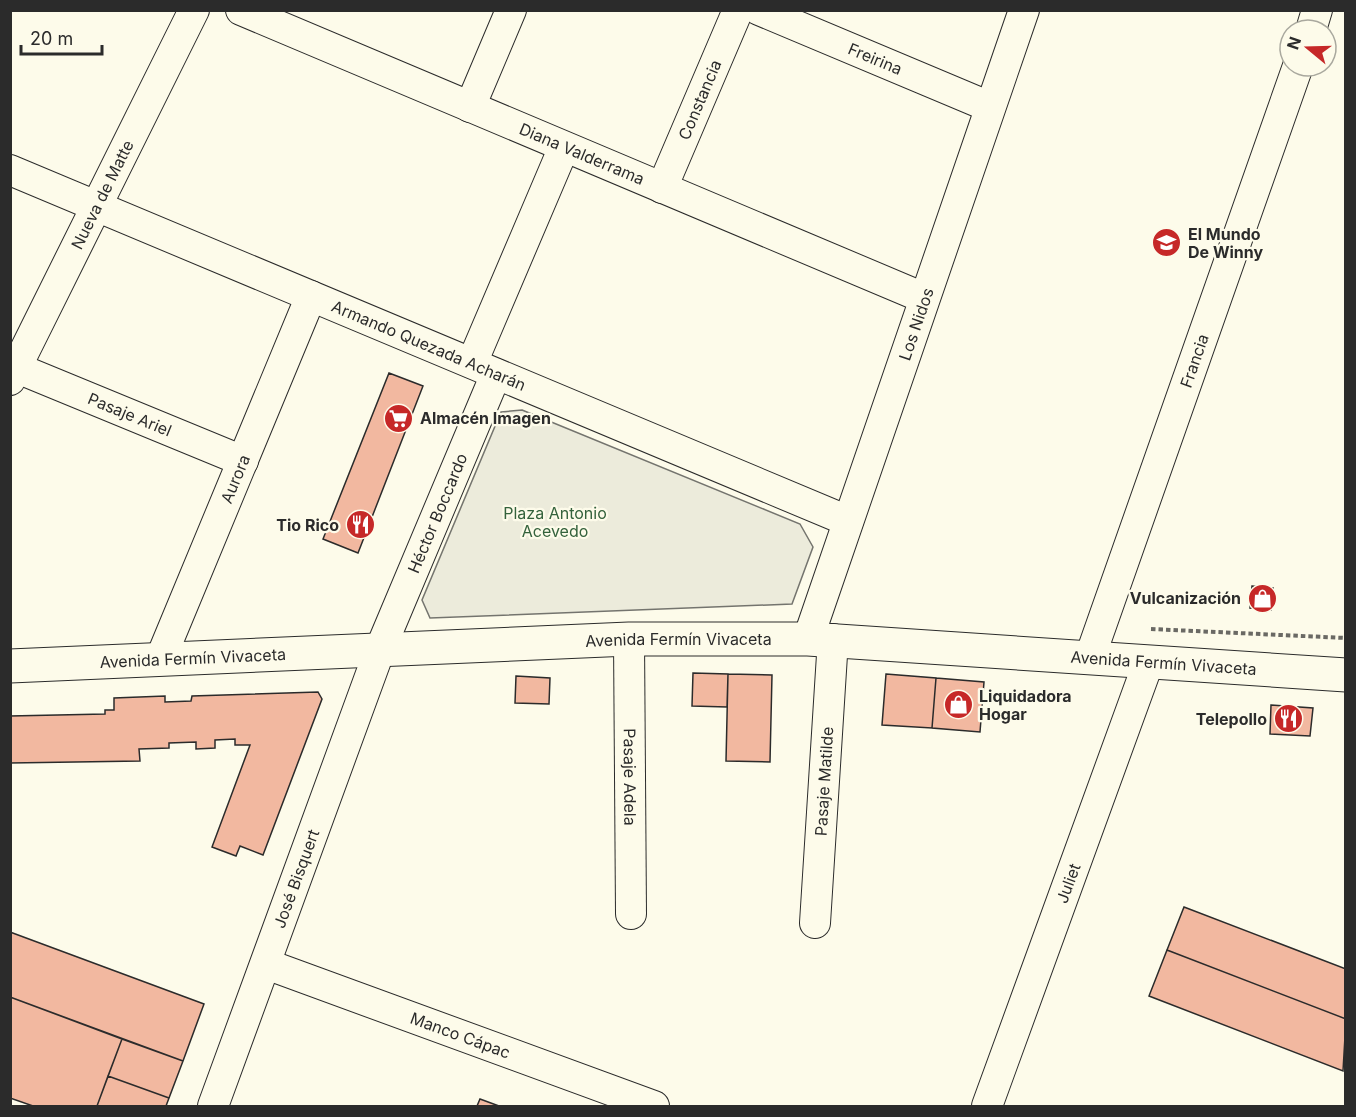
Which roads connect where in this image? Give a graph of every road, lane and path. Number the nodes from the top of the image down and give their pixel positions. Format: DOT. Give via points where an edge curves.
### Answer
graph roads {
  1 [pos="194,10"];
  2 [pos="241,10"];
  3 [pos="511,10"];
  4 [pos="738,10"];
  5 [pos="759,10"];
  6 [pos="1024,10"];
  7 [pos="1294,78"];
  8 [pos="470,107"];
  9 [pos="990,107"];
  10 [pos="564,147"];
  11 [pos="10,170"];
  12 [pos="662,188"];
  13 [pos="98,206"];
  14 [pos="311,296"];
  15 [pos="924,298"];
  16 [pos="484,369"];
  17 [pos="14,374"];
  18 [pos="243,461"];
  19 [pos="848,521"];
  20 [pos="629,639"];
  21 [pos="820,639"];
  22 [pos="380,652"];
  23 [pos="1090,657"];
  24 [pos="160,660"];
  25 [pos="1149,661"];
  26 [pos="10,666"];
  27 [pos="1346,675"];
  28 [pos="631,914"];
  29 [pos="815,923"];
  30 [pos="266,964"];
  31 [pos="213,1107"];
  32 [pos="654,1107"];
  33 [pos="987,1107"];
  1 -- 13 [label="street, Nueva de Matte"];
  2 -- 8 [label="street, Diana Valderrama"];
  3 -- 8 [label="street"];
  4 -- 12 [label="street, Constancia"];
  5 -- 9 [label="street, Freirina"];
  6 -- 9 [label="street, Los Nidos"];
  7 -- 23 [label="street, Francia"];
  8 -- 10 [label="street, Diana Valderrama"];
  9 -- 15 [label="street, Los Nidos"];
  10 -- 12 [label="street, Diana Valderrama"];
  10 -- 16 [label="street, Héctor Boccardo"];
  11 -- 13 [label="street, Armando Quezada Acharán"];
  12 -- 15 [label="street, Diana Valderrama"];
  13 -- 14 [label="street, Armando Quezada Acharán"];
  13 -- 17 [label="street, Nueva de Matte"];
  14 -- 16 [label="street, Armando Quezada Acharán"];
  14 -- 18 [label="street, Aurora"];
  15 -- 19 [label="street, Los Nidos"];
  16 -- 19 [label="street, Armando Quezada Acharán"];
  16 -- 22 [label="street, Héctor Boccardo"];
  17 -- 18 [label="street, Pasaje Ariel"];
  18 -- 24 [label="street, Aurora"];
  19 -- 21 [label="street, Los Nidos"];
  20 -- 21 [label="main road, Avenida Fermín Vivaceta"];
  20 -- 22 [label="main road, Avenida Fermín Vivaceta"];
  20 -- 28 [label="street, Pasaje Adela"];
  21 -- 23 [label="main road, Avenida Fermín Vivaceta"];
  21 -- 29 [label="street, Pasaje Matilde"];
  22 -- 24 [label="main road, Avenida Fermín Vivaceta"];
  22 -- 30 [label="street, José Bisquert"];
  23 -- 25 [label="main road, Avenida Fermín Vivaceta"];
  24 -- 26 [label="main road, Avenida Fermín Vivaceta"];
  25 -- 27 [label="main road, Avenida Fermín Vivaceta"];
  25 -- 33 [label="street, Juliet"];
  30 -- 31 [label="street, José Bisquert"];
  30 -- 32 [label="street, Manco Cápac"];
}
